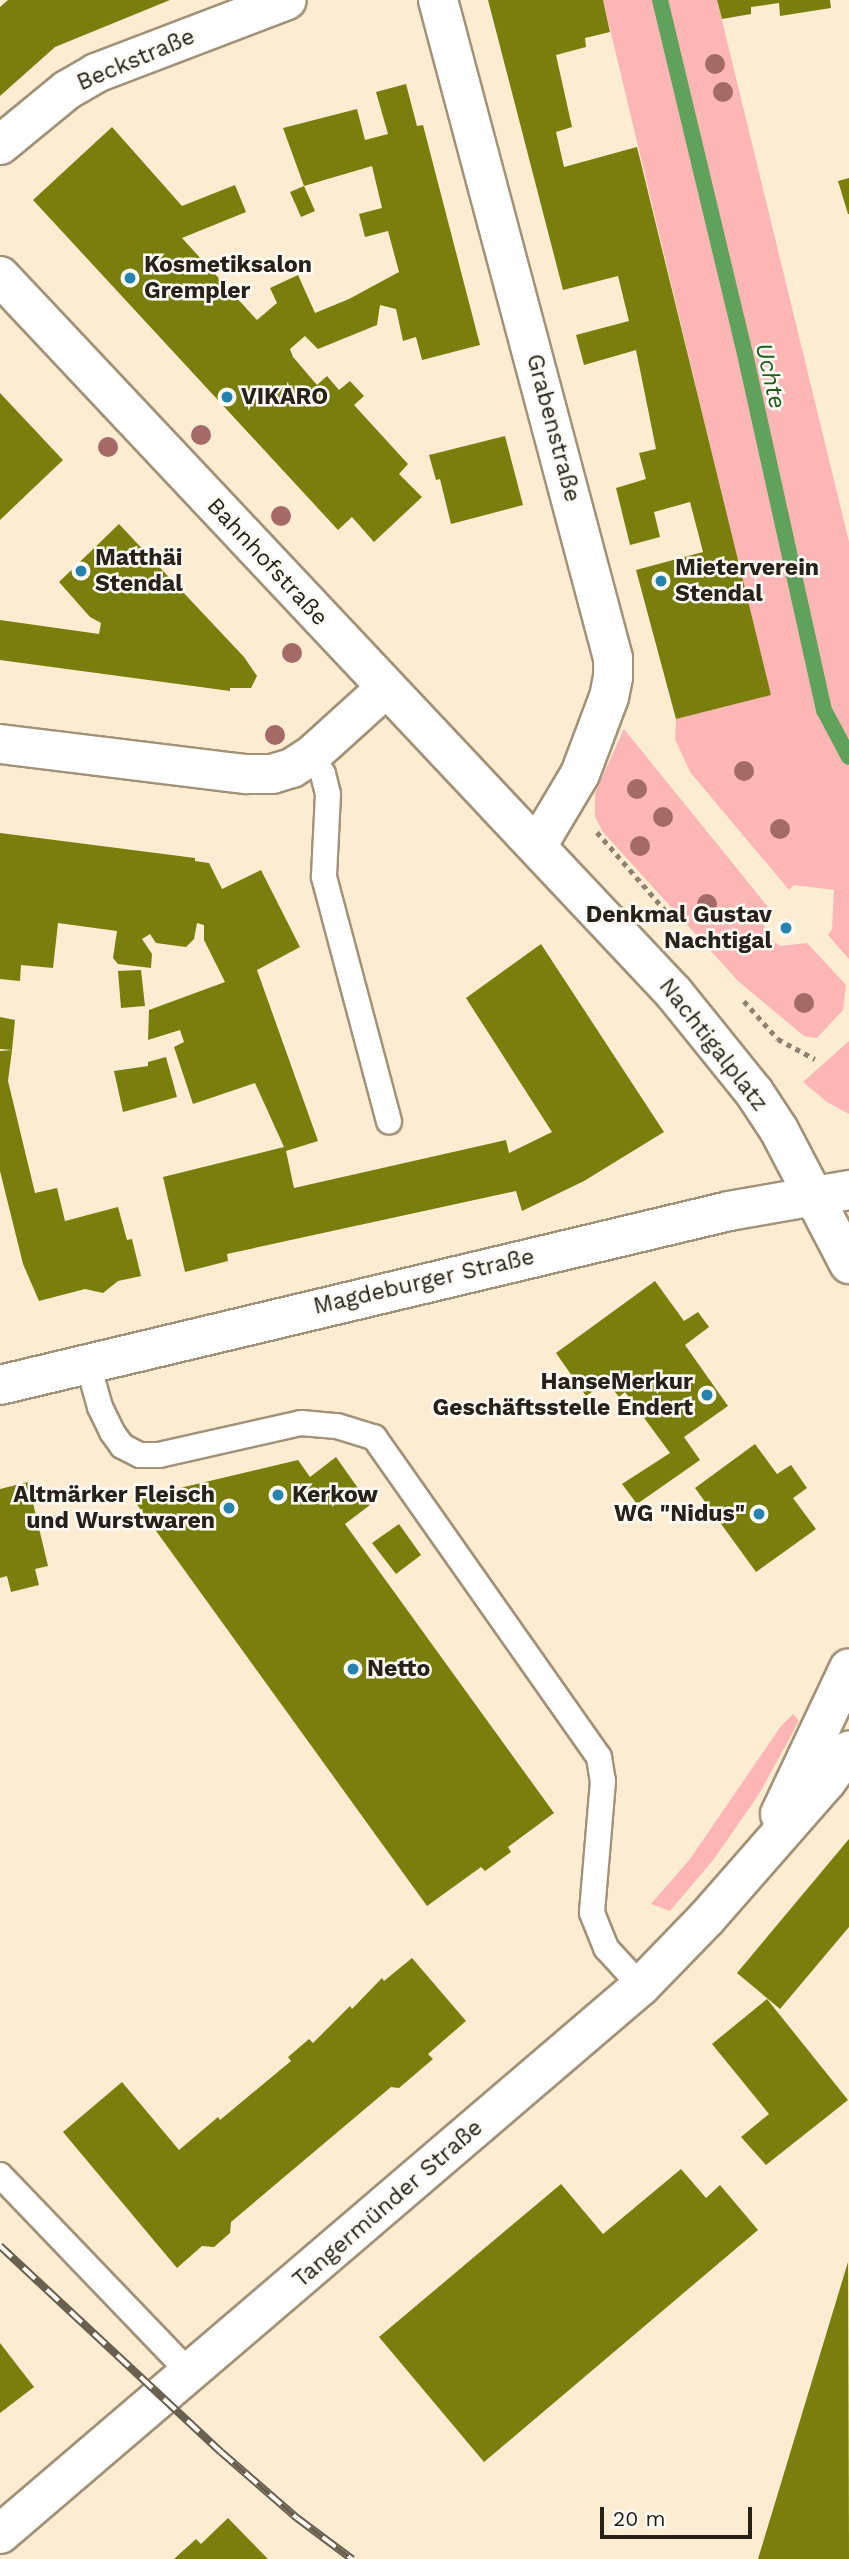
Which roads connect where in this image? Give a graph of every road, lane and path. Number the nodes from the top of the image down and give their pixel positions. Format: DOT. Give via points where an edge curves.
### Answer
graph roads {
  1 [pos="287,0"];
  2 [pos="439,0"];
  3 [pos="0,145"];
  4 [pos="0,276"];
  5 [pos="386,688"];
  6 [pos="0,744"];
  7 [pos="312,755"];
  8 [pos="537,846"];
  9 [pos="389,1121"];
  10 [pos="837,1196"];
  11 [pos="849,1219"];
  12 [pos="849,1264"];
  13 [pos="88,1364"];
  14 [pos="0,1385"];
  15 [pos="849,1668"];
  16 [pos="849,1750"];
  17 [pos="759,1857"];
  18 [pos="640,1986"];
  19 [pos="0,2175"];
  20 [pos="190,2372"];
  21 [pos="0,2534"];
  1 -- 3 [label="street, Beckstraße" via="96,73 67,90"];
  2 -- 8 [label="street, Grabenstraße" via="613,658 609,697 580,774"];
  4 -- 5 [label="street, Bahnhofstraße"];
  5 -- 7 [label="street"];
  5 -- 8 [label="street, Bahnhofstraße"];
  6 -- 7 [label="street" via="246,774 272,774"];
  7 -- 9 [label="lane" via="328,794 324,877"];
  8 -- 10 [label="street, Nachtigalplatz" via="674,993 779,1130"];
  10 -- 11 [label="street, Nachtigalplatz"];
  10 -- 12 [label="street, Nachtigalplatz"];
  10 -- 13 [label="street, Magdeburger Straße" via="729,1211"];
  13 -- 14 [label="street, Magdeburger Straße"];
  13 -- 18 [label="lane" via="112,1432 122,1446 140,1455 159,1455 301,1423 337,1426 374,1437 599,1757 603,1780 592,1913 606,1948"];
  15 -- 17 [label="street, Tangermünder Straße"];
  16 -- 17 [label="street, Tangermünder Straße"];
  17 -- 18 [label="street, Tangermünder Straße"];
  18 -- 20 [label="street, Tangermünder Straße"];
  19 -- 20 [label="lane"];
  20 -- 21 [label="street, Tangermünder Straße"];
}
